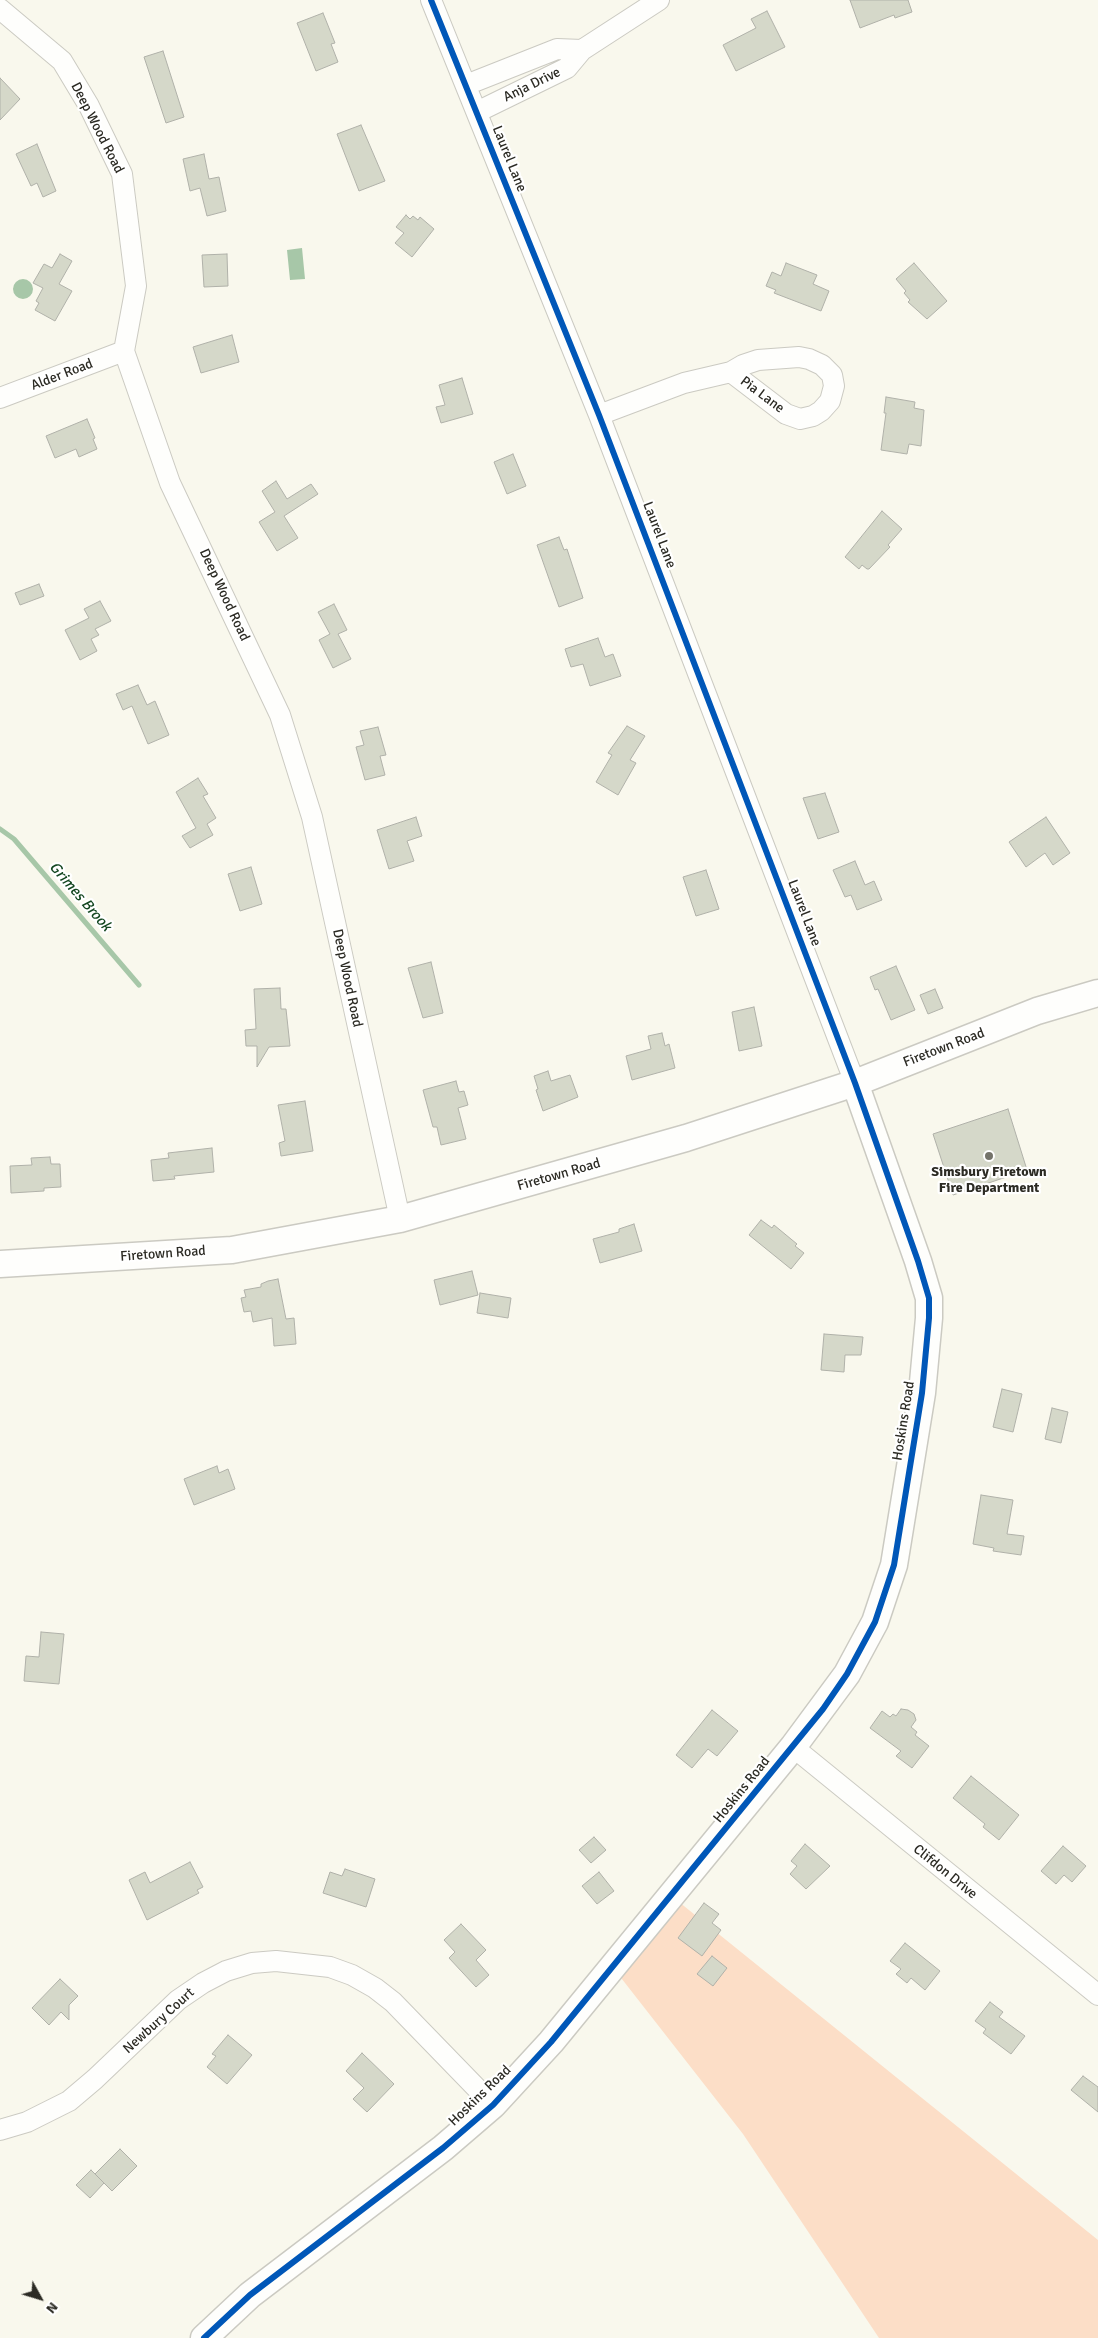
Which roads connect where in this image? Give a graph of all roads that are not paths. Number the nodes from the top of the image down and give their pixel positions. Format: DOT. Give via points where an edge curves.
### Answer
graph roads {
  1 [pos="431,0"];
  2 [pos="659,0"];
  3 [pos="0,10"];
  4 [pos="582,50"];
  5 [pos="466,85"];
  6 [pos="477,112"];
  7 [pos="124,351"];
  8 [pos="731,372"];
  9 [pos="0,398"];
  10 [pos="599,415"];
  11 [pos="1098,993"];
  12 [pos="855,1083"];
  13 [pos="400,1219"];
  14 [pos="0,1264"];
  15 [pos="793,1747"];
  16 [pos="1098,1994"];
  17 [pos="493,2105"];
  18 [pos="0,2130"];
  19 [pos="204,2338"];
  1 -- 5 [label="street, Laurel Lane"];
  2 -- 4 [label="street, Anja Drive"];
  3 -- 7 [label="street, Deep Wood Road" via="62,61 89,106 122,174 136,286"];
  4 -- 5 [label="street, Anja Drive" via="557,49"];
  4 -- 6 [label="street, Anja Drive" via="567,68"];
  5 -- 6 [label="street, Laurel Lane"];
  6 -- 10 [label="street, Laurel Lane"];
  7 -- 9 [label="street, Alder Road"];
  7 -- 13 [label="street, Deep Wood Road" via="170,483 280,715 312,816"];
  8 -- 8 [label="street, Pia Lane" via="758,360 810,358 832,375 834,386 830,401 821,411 800,419 786,414"];
  8 -- 10 [label="street, Pia Lane" via="684,384"];
  10 -- 12 [label="street, Laurel Lane"];
  11 -- 12 [label="street, Firetown Road" via="1037,1012"];
  12 -- 13 [label="street, Firetown Road" via="686,1138"];
  12 -- 15 [label="street, Hoskins Road" via="929,1298 922,1393 891,1574 875,1622 847,1674"];
  13 -- 14 [label="street, Firetown Road" via="232,1250"];
  15 -- 16 [label="street, Clifdon Drive"];
  15 -- 17 [label="street, Hoskins Road" via="551,2042"];
  17 -- 18 [label="street, Newbury Court" via="393,2002 375,1988 352,1974 330,1967 276,1960 235,1968 203,1983 178,2000 69,2101 27,2122"];
  17 -- 19 [label="street, Hoskins Road" via="443,2148 250,2295"];
}
